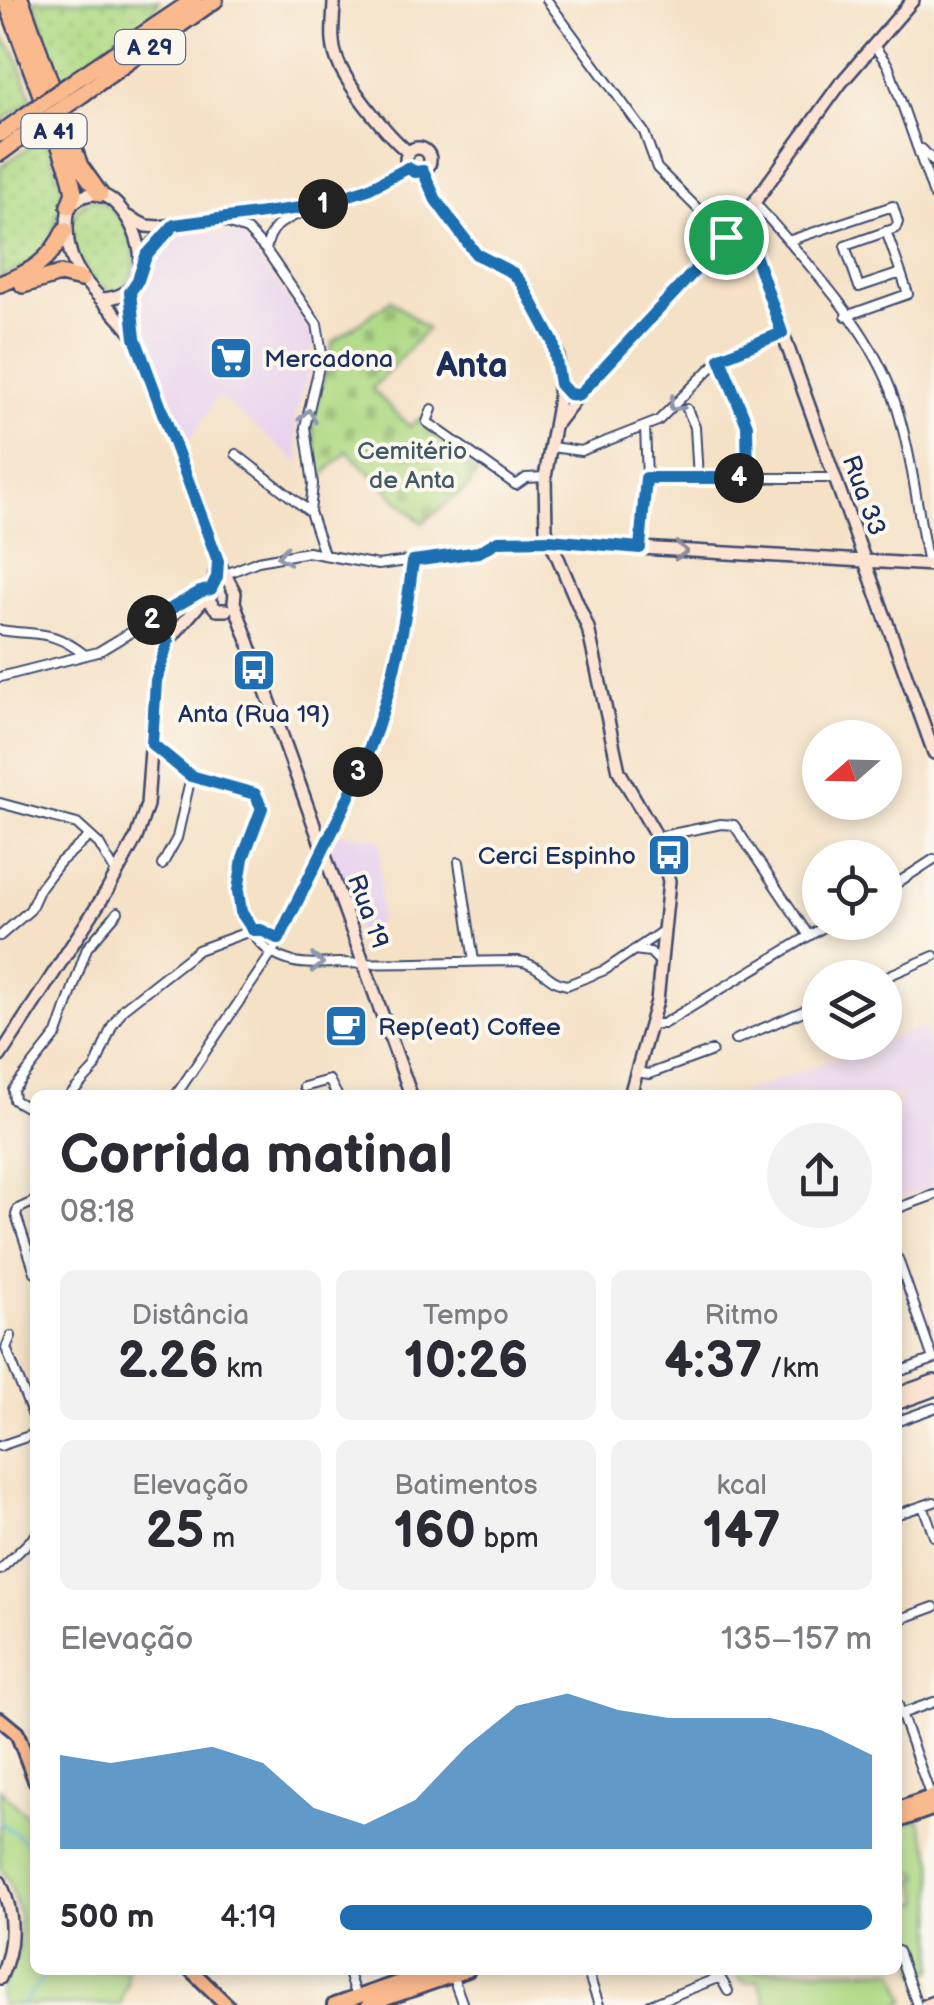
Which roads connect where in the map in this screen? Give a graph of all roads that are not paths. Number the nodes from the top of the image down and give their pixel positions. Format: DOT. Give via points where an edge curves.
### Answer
graph roads {
  1 [pos="6,0"];
  2 [pos="21,0"];
  3 [pos="30,0"];
  4 [pos="164,0"];
  5 [pos="194,0"];
  6 [pos="215,0"];
  7 [pos="547,0"];
  8 [pos="913,0"];
  9 [pos="337,1"];
  10 [pos="0,24"];
  11 [pos="146,30"];
  12 [pos="34,36"];
  13 [pos="874,46"];
  14 [pos="26,56"];
  15 [pos="80,86"];
  16 [pos="27,123"];
  17 [pos="0,134"];
  18 [pos="914,138"];
  19 [pos="0,152"];
  20 [pos="408,152"];
  21 [pos="934,162"];
  22 [pos="408,168"];
  23 [pos="423,171"];
  24 [pos="932,188"];
  25 [pos="100,194"];
  26 [pos="755,203"];
  27 [pos="69,206"];
  28 [pos="315,206"];
  29 [pos="125,215"];
  30 [pos="216,219"];
  31 [pos="740,222"];
  32 [pos="174,225"];
  33 [pos="65,230"];
  34 [pos="886,232"];
  35 [pos="726,237"];
  36 [pos="788,241"];
  37 [pos="266,250"];
  38 [pos="754,252"];
  39 [pos="142,265"];
  40 [pos="901,273"];
  41 [pos="81,279"];
  42 [pos="0,284"];
  43 [pos="0,292"];
  44 [pos="130,292"];
  45 [pos="102,299"];
  46 [pos="846,316"];
  47 [pos="782,333"];
  48 [pos="135,338"];
  49 [pos="720,358"];
  50 [pos="560,384"];
  51 [pos="570,399"];
  52 [pos="432,409"];
  53 [pos="687,409"];
  54 [pos="645,427"];
  55 [pos="551,447"];
  56 [pos="236,454"];
  57 [pos="545,477"];
  58 [pos="646,478"];
  59 [pos="698,478"];
  60 [pos="748,478"];
  61 [pos="834,478"];
  62 [pos="310,512"];
  63 [pos="550,540"];
  64 [pos="640,548"];
  65 [pos="324,554"];
  66 [pos="218,561"];
  67 [pos="413,561"];
  68 [pos="866,562"];
  69 [pos="931,565"];
  70 [pos="228,580"];
  71 [pos="211,589"];
  72 [pos="224,606"];
  73 [pos="196,609"];
  74 [pos="148,622"];
  75 [pos="0,630"];
  76 [pos="168,641"];
  77 [pos="85,656"];
  78 [pos="0,677"];
  79 [pos="152,744"];
  80 [pos="934,754"];
  81 [pos="191,776"];
  82 [pos="0,804"];
  83 [pos="90,836"];
  84 [pos="657,837"];
  85 [pos="323,852"];
  86 [pos="934,859"];
  87 [pos="459,862"];
  88 [pos="162,865"];
  89 [pos="116,873"];
  90 [pos="902,880"];
  91 [pos="118,912"];
  92 [pos="802,926"];
  93 [pos="253,930"];
  94 [pos="666,930"];
  95 [pos="0,936"];
  96 [pos="279,939"];
  97 [pos="802,940"];
  98 [pos="634,950"];
  99 [pos="664,950"];
  100 [pos="650,952"];
  101 [pos="272,953"];
  102 [pos="934,956"];
  103 [pos="474,961"];
  104 [pos="364,965"];
  105 [pos="662,965"];
  106 [pos="902,970"];
  107 [pos="802,1012"];
  108 [pos="652,1024"];
  109 [pos="735,1040"];
  110 [pos="712,1051"];
  111 [pos="0,1056"];
  112 [pos="637,1072"];
  113 [pos="304,1087"];
  114 [pos="75,1090"];
  115 [pos="179,1090"];
  116 [pos="335,1090"];
  117 [pos="409,1090"];
  118 [pos="632,1090"];
  119 [pos="30,1109"];
  120 [pos="934,1195"];
  121 [pos="30,1203"];
  122 [pos="902,1207"];
  123 [pos="30,1257"];
  124 [pos="902,1270"];
  125 [pos="11,1336"];
  126 [pos="934,1359"];
  127 [pos="902,1371"];
  128 [pos="934,1381"];
  129 [pos="934,1390"];
  130 [pos="902,1393"];
  131 [pos="902,1402"];
  132 [pos="30,1408"];
  133 [pos="934,1408"];
  134 [pos="902,1420"];
  135 [pos="30,1436"];
  136 [pos="0,1446"];
  137 [pos="934,1502"];
  138 [pos="923,1506"];
  139 [pos="902,1513"];
  140 [pos="934,1536"];
  141 [pos="30,1541"];
  142 [pos="0,1570"];
  143 [pos="934,1607"];
  144 [pos="902,1619"];
  145 [pos="934,1702"];
  146 [pos="902,1710"];
  147 [pos="0,1718"];
  148 [pos="902,1719"];
  149 [pos="30,1767"];
  150 [pos="933,1800"];
  151 [pos="902,1807"];
  152 [pos="902,1818"];
  153 [pos="0,1882"];
  154 [pos="902,1962"];
  155 [pos="196,1975"];
  156 [pos="349,1975"];
  157 [pos="422,1975"];
  158 [pos="452,1975"];
  159 [pos="589,1975"];
  160 [pos="718,1975"];
  161 [pos="720,1975"];
  162 [pos="0,1978"];
  163 [pos="728,1991"];
  164 [pos="362,2001"];
  165 [pos="220,2002"];
  166 [pos="934,2002"];
  167 [pos="334,2005"];
  168 [pos="463,2005"];
  169 [pos="599,2005"];
  170 [pos="650,2005"];
  171 [pos="917,2005"];
  172 [pos="926,2005"];
  1 -- 14 [label="highway, A 41"];
  2 -- 12 [label="highway, A 41"];
  3 -- 12 [label="highway"];
  4 -- 11 [label="highway, A 29"];
  5 -- 11 [label="highway, A 29"];
  6 -- 15 [label="highway, A 29"];
  7 -- 35 [label="street" via="644,132 656,168"];
  8 -- 13 [label="street"];
  9 -- 20 [label="street" via="334,47 341,68 392,140"];
  10 -- 14 [label="highway"];
  11 -- 15 [label="highway, A 29"];
  12 -- 25 [label="highway, A 41" via="80,166"];
  13 -- 18 [label="street" via="888,65"];
  13 -- 26 [label="street"];
  14 -- 27 [label="highway, A 41" via="69,170"];
  15 -- 16 [label="highway, A 29, bridge"];
  16 -- 17 [label="highway, A 29"];
  16 -- 19 [label="highway, A 29"];
  18 -- 21 [label="street"];
  18 -- 24 [label="street"];
  20 -- 22 [label="street"];
  20 -- 23 [label="street" via="428,154"];
  22 -- 23 [label="street"];
  22 -- 28 [label="street"];
  23 -- 50 [label="street" via="476,254 522,284 553,342"];
  25 -- 27 [label="street"];
  25 -- 29 [label="street"];
  26 -- 31 [label="street"];
  26 -- 36 [label="street"];
  27 -- 33 [label="street"];
  28 -- 30 [label="street"];
  28 -- 37 [label="street" via="274,225"];
  29 -- 32 [label="street" via="146,226"];
  29 -- 39 [label="street"];
  30 -- 32 [label="street"];
  30 -- 37 [label="street" via="247,230"];
  31 -- 35 [label="street"];
  31 -- 38 [label="street, Rua 33"];
  32 -- 39 [label="street"];
  33 -- 41 [label="street"];
  33 -- 42 [label="highway" via="43,264"];
  34 -- 36 [label="street" via="898,222 892,206"];
  34 -- 40 [label="street"];
  34 -- 40 [label="street" via="845,246 859,288"];
  35 -- 38 [label="street"];
  35 -- 51 [label="street"];
  36 -- 46 [label="street"];
  62 -- 37 [label="street, one-way" via="305,427 320,338 308,308"];
  38 -- 47 [label="street, Rua 33"];
  39 -- 44 [label="street"];
  40 -- 46 [label="street" via="908,294"];
  41 -- 43 [label="highway" via="48,275"];
  41 -- 45 [label="street"];
  44 -- 45 [label="street"];
  44 -- 48 [label="street"];
  45 -- 48 [label="street"];
  46 -- 69 [label="street" via="890,388"];
  47 -- 49 [label="street"];
  47 -- 61 [label="street, Rua 33"];
  48 -- 66 [label="street"];
  49 -- 54 [label="street, one-way"];
  49 -- 60 [label="street" via="747,425"];
  50 -- 51 [label="street"];
  50 -- 51 [label="street"];
  51 -- 55 [label="street"];
  52 -- 57 [label="street" via="427,422 516,485"];
  53 -- 59 [label="street" via="695,427"];
  54 -- 55 [label="street" via="582,452"];
  54 -- 58 [label="street"];
  55 -- 57 [label="street"];
  56 -- 62 [label="street"];
  57 -- 63 [label="street"];
  58 -- 59 [label="street"];
  58 -- 64 [label="street"];
  59 -- 60 [label="street"];
  60 -- 61 [label="street"];
  61 -- 68 [label="street, Rua 33"];
  62 -- 65 [label="street"];
  63 -- 64 [label="street"];
  63 -- 67 [label="street" via="498,541 479,552"];
  63 -- 84 [label="street" via="593,643 619,771"];
  64 -- 68 [label="street, one-way"];
  65 -- 67 [label="street" via="378,565"];
  65 -- 70 [label="street, one-way" via="274,557"];
  66 -- 70 [label="street"];
  66 -- 71 [label="street"];
  67 -- 85 [label="street" via="404,634 376,729"];
  68 -- 69 [label="street"];
  68 -- 80 [label="street, Rua 33"];
  70 -- 71 [label="street"];
  70 -- 72 [label="street"];
  71 -- 72 [label="street"];
  71 -- 73 [label="street"];
  71 -- 74 [label="street"];
  72 -- 73 [label="street"];
  72 -- 85 [label="street, Rua 19" via="244,630"];
  73 -- 76 [label="street"];
  74 -- 76 [label="street"];
  74 -- 77 [label="street"];
  75 -- 77 [label="street" via="50,634"];
  76 -- 79 [label="street" via="156,681"];
  77 -- 78 [label="street"];
  79 -- 81 [label="street"];
  79 -- 89 [label="street" via="147,805"];
  81 -- 88 [label="street" via="177,838"];
  81 -- 93 [label="street" via="259,799 238,891"];
  82 -- 83 [label="street" via="77,824"];
  83 -- 89 [label="street"];
  83 -- 95 [label="street"];
  84 -- 92 [label="street" via="734,824"];
  84 -- 94 [label="street" via="669,881"];
  85 -- 96 [label="street"];
  85 -- 104 [label="street, Rua 19"];
  86 -- 90 [label="street"];
  87 -- 103 [label="street"];
  89 -- 111 [label="street"];
  91 -- 119 [label="street" via="87,948 57,1034 13,1090 14,1100"];
  93 -- 96 [label="street"];
  93 -- 101 [label="street"];
  93 -- 114 [label="street" via="198,950 124,1008 95,1068"];
  94 -- 98 [label="street"];
  94 -- 99 [label="street"];
  96 -- 101 [label="street"];
  97 -- 108 [label="street" via="663,1024"];
  98 -- 100 [label="street"];
  98 -- 103 [label="street" via="568,985 529,962"];
  99 -- 100 [label="street"];
  99 -- 105 [label="street"];
  100 -- 105 [label="street"];
  101 -- 104 [label="street, one-way" via="296,962"];
  101 -- 115 [label="street"];
  102 -- 106 [label="street"];
  103 -- 104 [label="street"];
  104 -- 117 [label="street, Rua 19"];
  105 -- 108 [label="street"];
  107 -- 109 [label="street"];
  108 -- 112 [label="street"];
  110 -- 112 [label="street"];
  112 -- 118 [label="street"];
  113 -- 116 [label="street" via="329,1080"];
  120 -- 122 [label="street"];
  121 -- 123 [label="street" via="16,1215"];
  124 -- 126 [label="street"];
  125 -- 132 [label="street" via="6,1348"];
  126 -- 127 [label="street"];
  128 -- 130 [label="street"];
  129 -- 131 [label="street"];
  133 -- 134 [label="street"];
  135 -- 136 [label="street"];
  137 -- 138 [label="street"];
  138 -- 139 [label="street"];
  138 -- 140 [label="street"];
  141 -- 142 [label="street"];
  143 -- 144 [label="street"];
  145 -- 146 [label="street"];
  147 -- 149 [label="main road" via="17,1733"];
  148 -- 150 [label="street"];
  150 -- 151 [label="main road"];
  150 -- 152 [label="main road"];
  153 -- 162 [label="street" via="12,1939"];
  154 -- 171 [label="street"];
  155 -- 165 [label="main road"];
  156 -- 164 [label="street"];
  157 -- 164 [label="main road"];
  158 -- 164 [label="main road"];
  158 -- 168 [label="street"];
  159 -- 169 [label="street"];
  160 -- 170 [label="street"];
  161 -- 163 [label="street"];
  164 -- 167 [label="main road"];
  166 -- 172 [label="street"];
}
